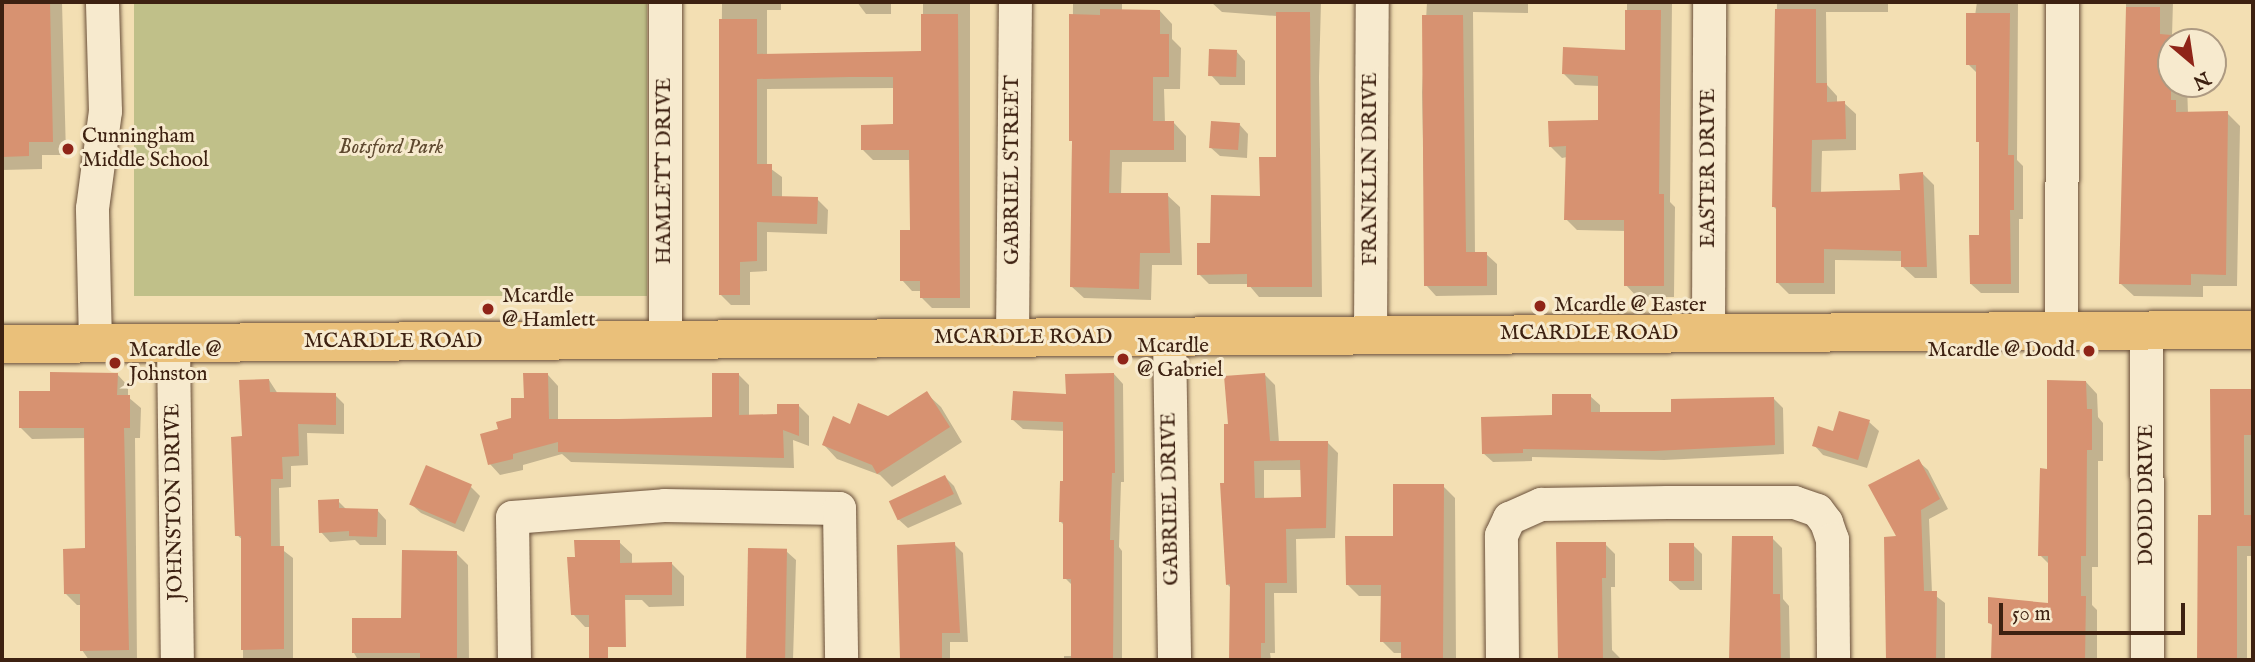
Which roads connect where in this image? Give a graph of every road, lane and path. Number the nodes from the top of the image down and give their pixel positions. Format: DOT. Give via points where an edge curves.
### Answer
graph roads {
  1 [pos="102,2"];
  2 [pos="665,2"];
  3 [pos="1015,2"];
  4 [pos="1372,2"];
  5 [pos="1709,2"];
  6 [pos="2062,2"];
  7 [pos="2253,330"];
  8 [pos="2062,331"];
  9 [pos="2146,331"];
  10 [pos="1708,333"];
  11 [pos="1370,335"];
  12 [pos="1169,337"];
  13 [pos="1012,338"];
  14 [pos="665,340"];
  15 [pos="95,343"];
  16 [pos="173,343"];
  17 [pos="2,344"];
  18 [pos="177,660"];
  19 [pos="514,660"];
  20 [pos="841,660"];
  21 [pos="1174,660"];
  22 [pos="1502,660"];
  23 [pos="1833,660"];
  24 [pos="2147,660"];
  1 -- 15 [label="street" via="105,111 92,208"];
  2 -- 14 [label="street, HAMLETT DRIVE"];
  3 -- 13 [label="street, GABRIEL STREET"];
  4 -- 11 [label="street, FRANKLIN DRIVE"];
  5 -- 10 [label="street, EASTER DRIVE"];
  6 -- 8 [label="street"];
  7 -- 9 [label="main road, MCARDLE ROAD"];
  8 -- 9 [label="main road, MCARDLE ROAD"];
  8 -- 10 [label="main road, MCARDLE ROAD"];
  9 -- 24 [label="street, DODD DRIVE"];
  10 -- 11 [label="main road, MCARDLE ROAD"];
  11 -- 12 [label="main road, MCARDLE ROAD"];
  12 -- 13 [label="main road, MCARDLE ROAD"];
  12 -- 21 [label="street, GABRIEL DRIVE"];
  13 -- 14 [label="main road, MCARDLE ROAD"];
  14 -- 16 [label="main road, MCARDLE ROAD"];
  15 -- 16 [label="main road, MCARDLE ROAD"];
  15 -- 17 [label="main road, MCARDLE ROAD"];
  16 -- 18 [label="street, JOHNSTON DRIVE"];
  19 -- 20 [label="street" via="512,517 664,505 839,508"];
  22 -- 23 [label="street" via="1502,535 1509,518 1541,503 1667,502 1794,502 1817,510 1832,539"];
}
